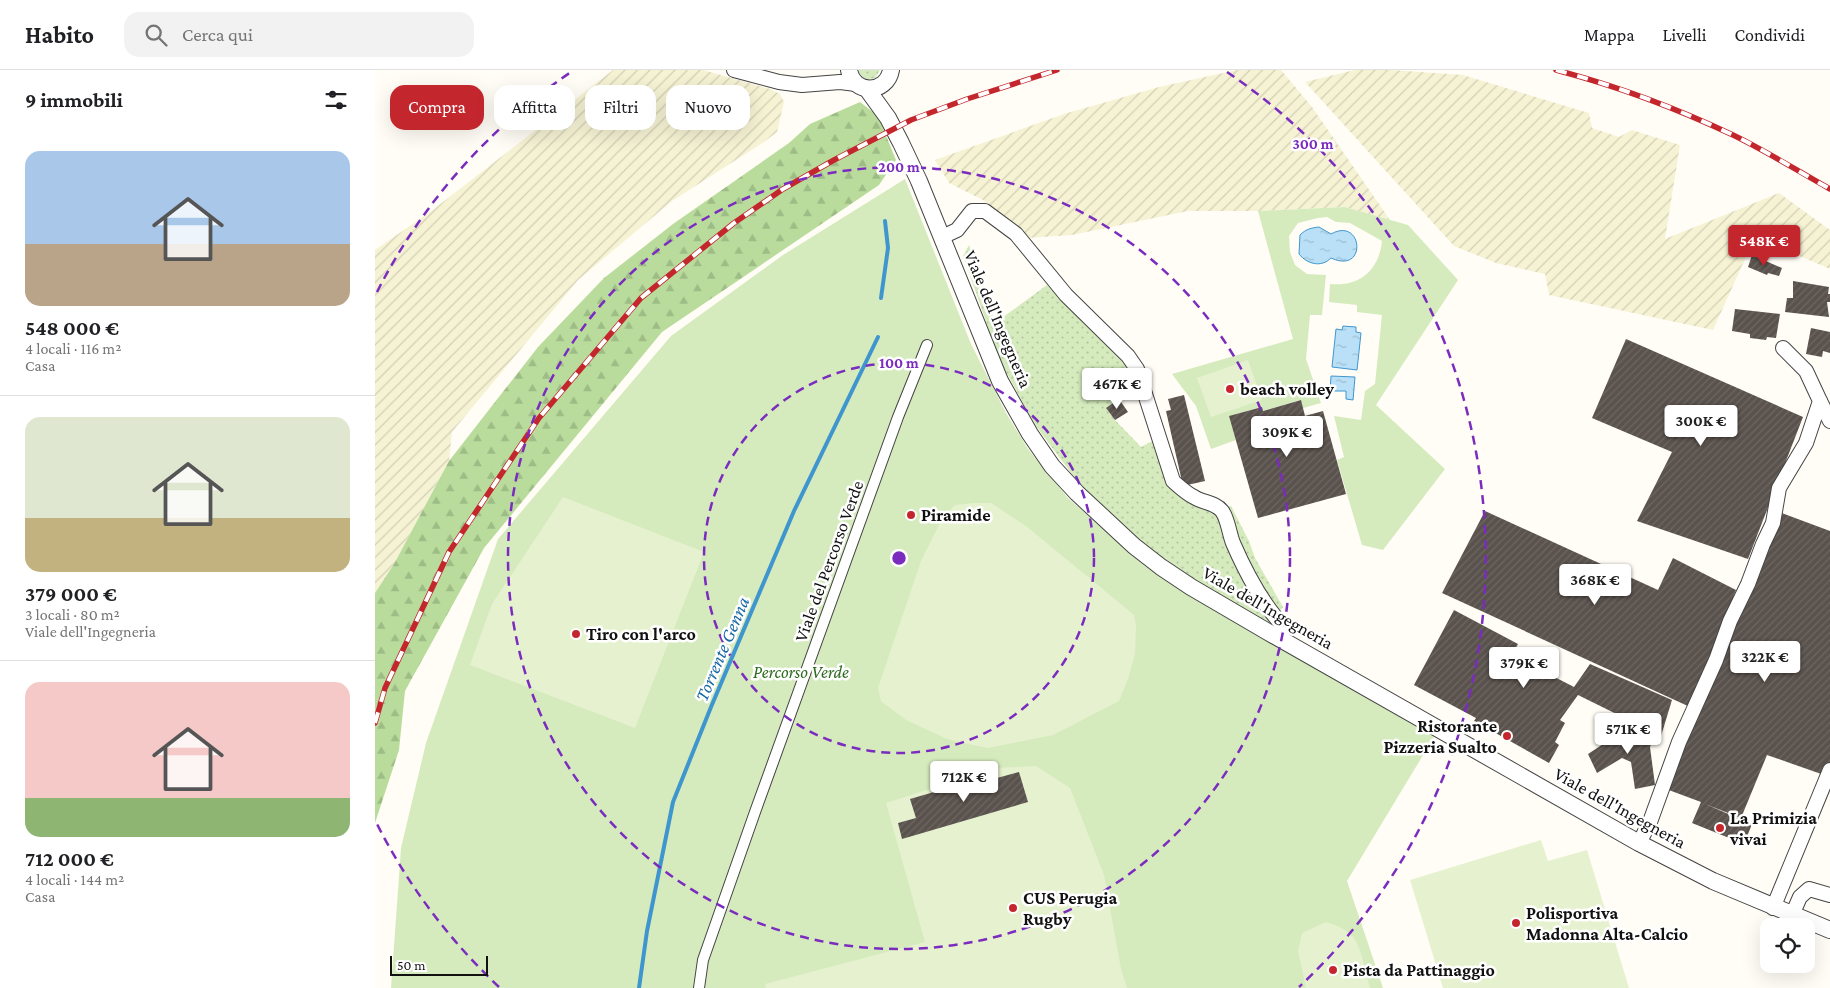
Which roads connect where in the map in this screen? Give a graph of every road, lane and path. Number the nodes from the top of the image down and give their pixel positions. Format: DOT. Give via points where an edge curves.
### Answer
graph roads {
  1 [pos="734,70"];
  2 [pos="891,73"];
  3 [pos="854,78"];
  4 [pos="888,118"];
  5 [pos="941,237"];
  6 [pos="927,345"];
  7 [pos="1783,348"];
  8 [pos="1820,402"];
  9 [pos="1830,421"];
  10 [pos="1279,638"];
  11 [pos="1830,770"];
  12 [pos="1639,843"];
  13 [pos="1830,894"];
  14 [pos="1773,908"];
  15 [pos="1792,915"];
  16 [pos="1830,930"];
  17 [pos="699,988"];
  1 -- 3 [label="street" via="795,84"];
  2 -- 3 [label="street" via="878,87"];
  2 -- 4 [label="street, Viale dell'Ingegneria" via="886,97"];
  3 -- 4 [label="street, Viale dell'Ingegneria"];
  4 -- 5 [label="street, Viale dell'Ingegneria" via="919,181"];
  5 -- 10 [label="street, Viale dell'Ingegneria" via="1001,381 1052,466 1100,516 1161,567"];
  5 -- 10 [label="street" via="957,230 971,211 985,210 1016,234 1066,295 1128,356 1137,370 1173,481 1223,512 1232,542 1250,577 1273,616 1285,628"];
  6 -- 17 [label="street, Viale del Percorso Verde" via="815,644 703,960"];
  7 -- 8 [label="street" via="1806,372"];
  8 -- 9 [label="street"];
  8 -- 12 [label="street" via="1807,443 1779,488 1773,523"];
  10 -- 12 [label="street, Viale dell'Ingegneria"];
  11 -- 14 [label="street"];
  12 -- 14 [label="street, Viale dell'Ingegneria"];
  13 -- 15 [label="street" via="1809,889 1800,897"];
  14 -- 15 [label="street, Viale dell'Ingegneria"];
  15 -- 16 [label="street, Viale dell'Ingegneria"];
}
